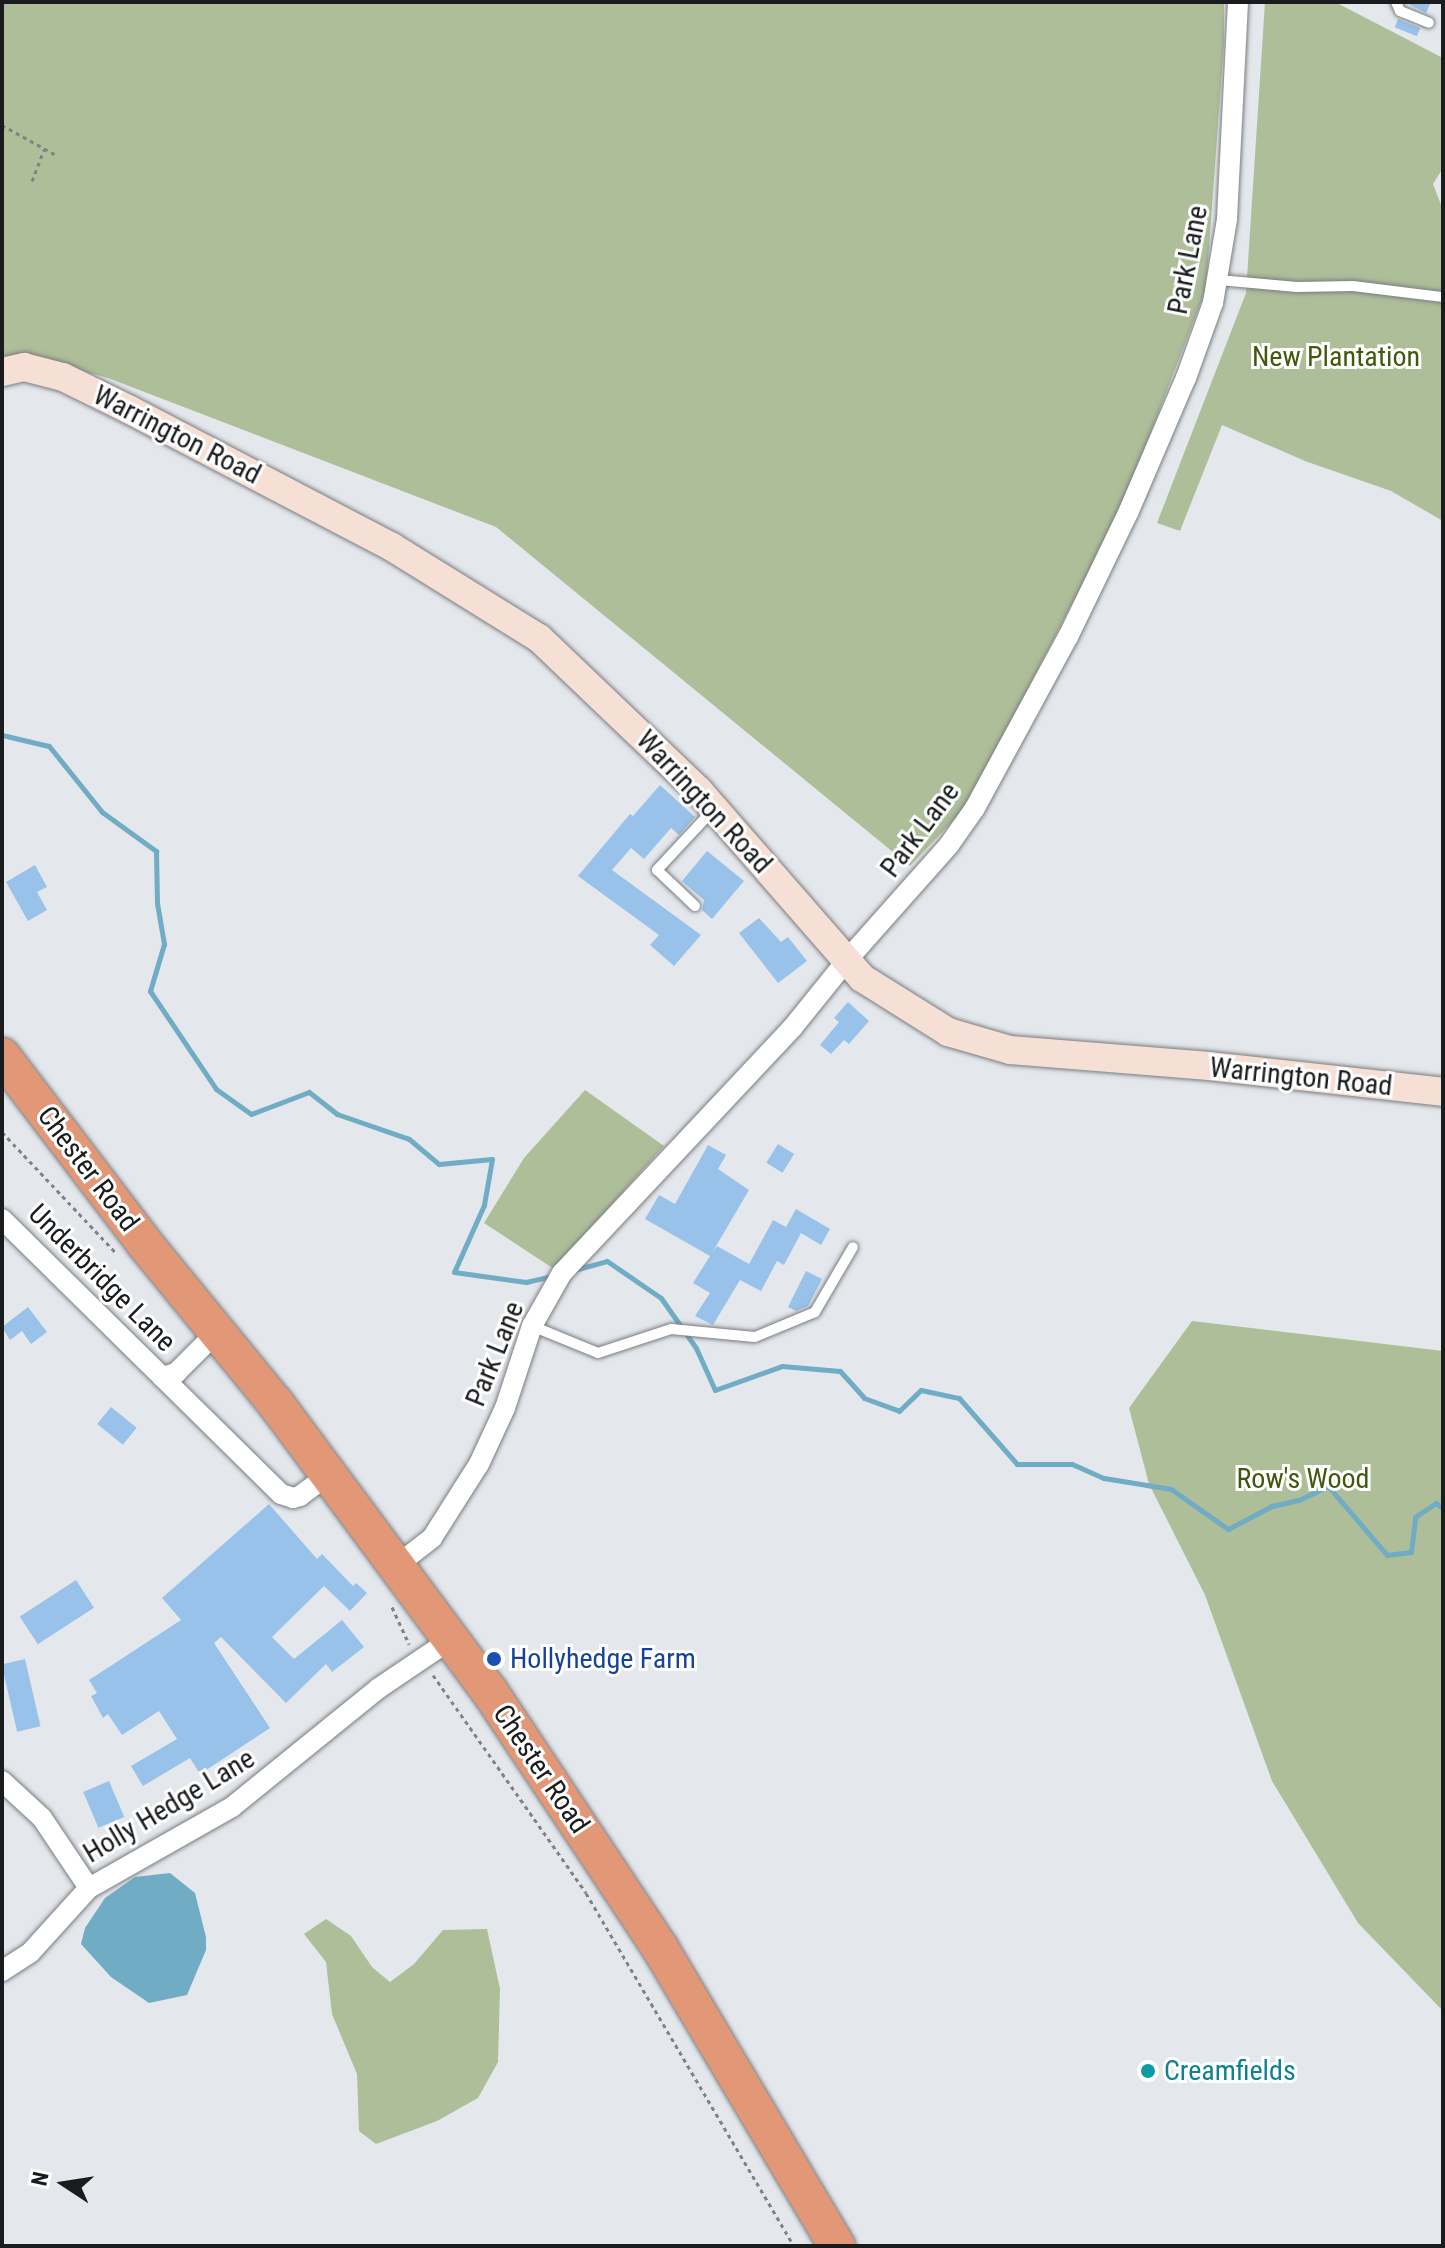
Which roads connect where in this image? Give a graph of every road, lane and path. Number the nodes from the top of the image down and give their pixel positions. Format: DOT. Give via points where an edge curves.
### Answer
graph roads {
  1 [pos="1238,2"];
  2 [pos="1396,2"];
  3 [pos="1429,23"];
  4 [pos="2,125"];
  5 [pos="44,149"];
  6 [pos="54,154"];
  7 [pos="32,181"];
  8 [pos="1219,280"];
  9 [pos="1443,297"];
  10 [pos="2,372"];
  11 [pos="714,808"];
  12 [pos="695,906"];
  13 [pos="847,960"];
  14 [pos="2,1056"];
  15 [pos="2,1082"];
  16 [pos="1443,1092"];
  17 [pos="2,1132"];
  18 [pos="2,1219"];
  19 [pos="853,1247"];
  20 [pos="131,1249"];
  21 [pos="532,1326"];
  22 [pos="216,1333"];
  23 [pos="162,1377"];
  24 [pos="329,1474"];
  25 [pos="396,1566"];
  26 [pos="450,1640"];
  27 [pos="428,1669"];
  28 [pos="2,1781"];
  29 [pos="89,1888"];
  30 [pos="2,1971"];
  31 [pos="794,2246"];
  32 [pos="837,2246"];
  1 -- 8 [label="street, Park Lane"];
  2 -- 3 [label="lane" via="1400,11"];
  4 -- 5 [label="path"];
  5 -- 6 [label="path"];
  5 -- 7 [label="path"];
  8 -- 9 [label="lane" via="1353,286"];
  8 -- 13 [label="street, Park Lane" via="1191,364 1128,513 975,808"];
  10 -- 11 [label="street, Warrington Road" via="24,367 63,377 405,555 539,638"];
  11 -- 12 [label="lane" via="657,870"];
  11 -- 13 [label="street, Warrington Road"];
  13 -- 16 [label="street, Warrington Road" via="893,1000 948,1032 987,1046"];
  13 -- 21 [label="street, Park Lane" via="793,1027 562,1273"];
  14 -- 20 [label="highway, Chester Road"];
  15 -- 20 [label="highway, Chester Road"];
  17 -- 20 [label="path"];
  18 -- 23 [label="street, Underbridge Lane"];
  19 -- 21 [label="lane" via="815,1312 755,1337 671,1329 598,1353"];
  20 -- 22 [label="highway, Chester Road"];
  21 -- 25 [label="street, Park Lane" via="505,1408 479,1464 432,1538"];
  22 -- 23 [label="street, Underbridge Lane" via="176,1373"];
  22 -- 24 [label="highway, Chester Road"];
  23 -- 24 [label="street, Underbridge Lane" via="287,1497 300,1496"];
  24 -- 25 [label="highway, Chester Road"];
  25 -- 26 [label="highway, Chester Road"];
  26 -- 29 [label="street, Holly Hedge Lane" via="379,1688 232,1807"];
  26 -- 32 [label="highway, Chester Road" via="660,1948"];
  27 -- 31 [label="path" via="586,1893"];
  28 -- 29 [label="street" via="42,1818"];
  29 -- 30 [label="street, Holly Hedge Lane" via="30,1953"];
}
